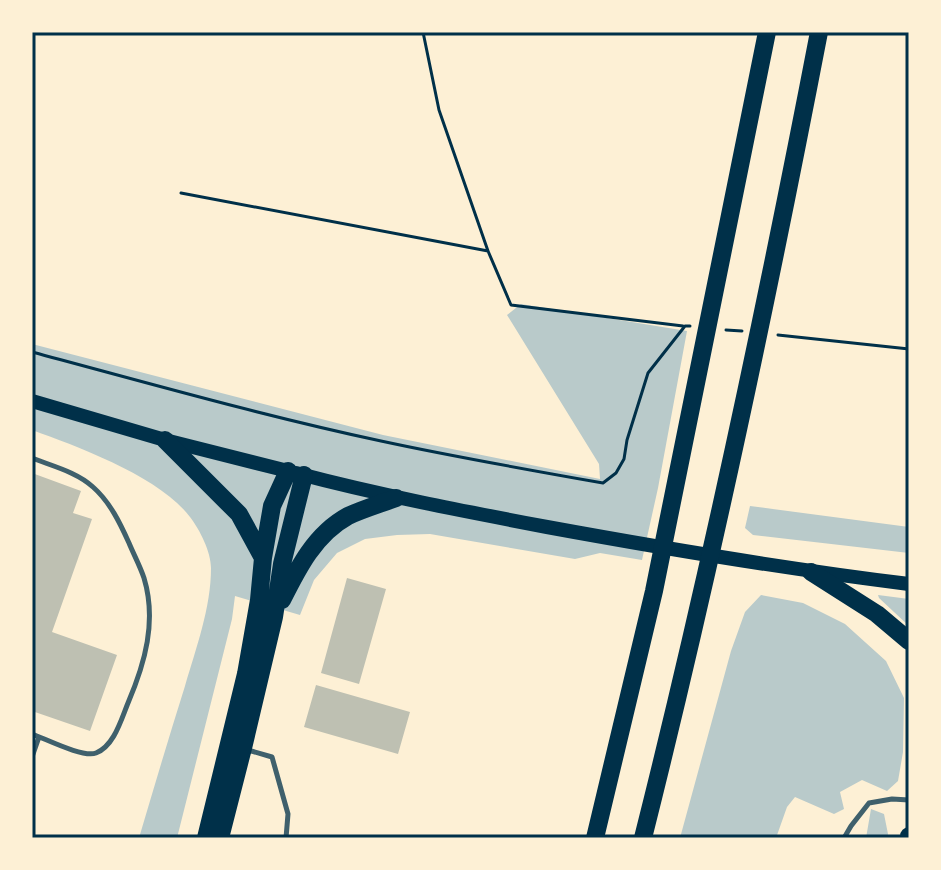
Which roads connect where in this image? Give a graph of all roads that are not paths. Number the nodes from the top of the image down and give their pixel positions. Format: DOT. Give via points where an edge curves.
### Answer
graph roads {
  1 [pos="767,32"];
  2 [pos="819,32"];
  3 [pos="32,401"];
  4 [pos="165,440"];
  5 [pos="32,458"];
  6 [pos="296,473"];
  7 [pos="396,498"];
  8 [pos="263,558"];
  9 [pos="811,572"];
  10 [pos="909,584"];
  11 [pos="274,617"];
  12 [pos="909,641"];
  13 [pos="32,734"];
  14 [pos="39,737"];
  15 [pos="243,748"];
  16 [pos="32,757"];
  17 [pos="909,800"];
  18 [pos="206,838"];
  19 [pos="220,838"];
  20 [pos="286,838"];
  21 [pos="595,838"];
  22 [pos="643,838"];
  23 [pos="844,838"];
  1 -- 21 [label="highway" via="654,591"];
  2 -- 22 [label="highway" via="745,391"];
  3 -- 4 [label="main road"];
  4 -- 6 [label="main road"];
  4 -- 8 [label="highway" via="239,514"];
  5 -- 14 [label="lane" via="91,484 109,503 144,578 150,608 139,678 114,737 98,753 86,755"];
  6 -- 7 [label="main road"];
  6 -- 8 [label="highway" via="272,506"];
  6 -- 11 [label="highway"];
  7 -- 9 [label="main road"];
  7 -- 11 [label="highway" via="348,516 317,541"];
  8 -- 18 [label="highway" via="246,674"];
  9 -- 10 [label="main road"];
  9 -- 12 [label="highway"];
  11 -- 15 [label="highway"];
  13 -- 14 [label="lane"];
  14 -- 16 [label="lane"];
  15 -- 19 [label="highway"];
  15 -- 20 [label="lane" via="272,757 288,814"];
  17 -- 23 [label="lane" via="869,803"];
}
